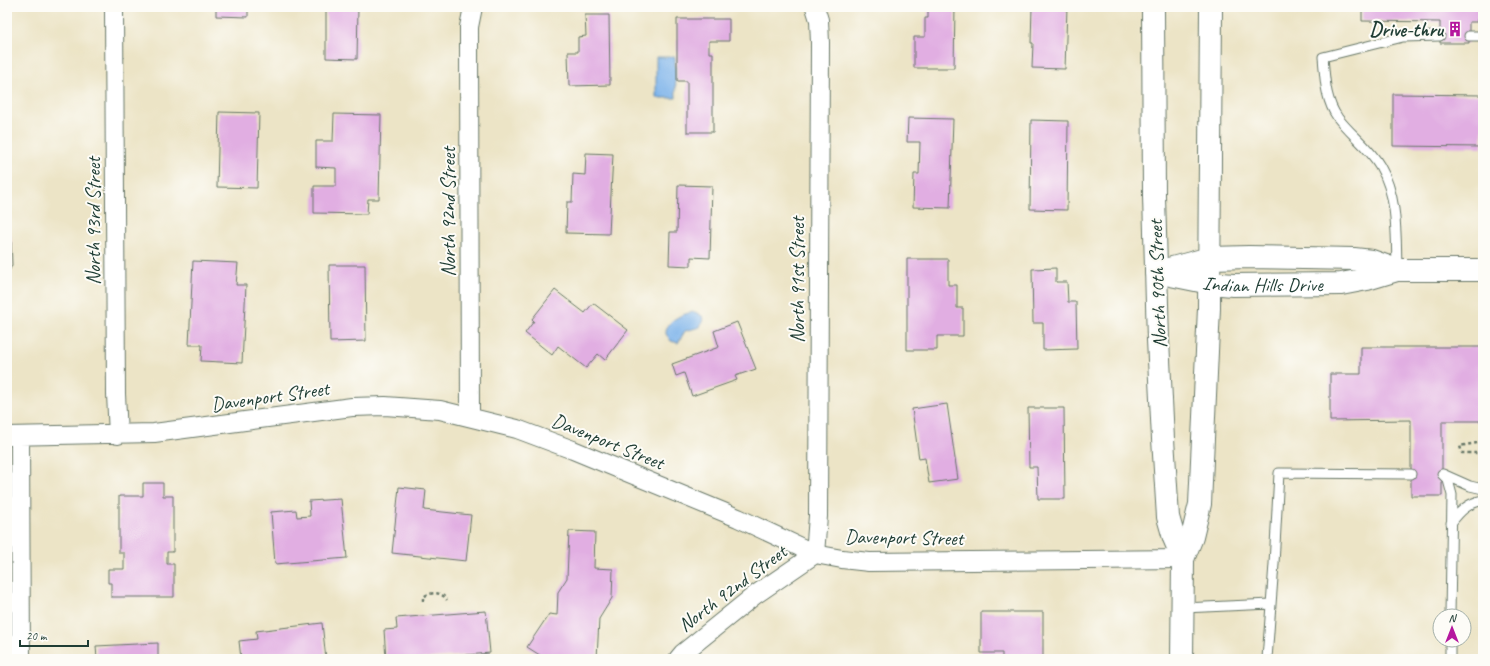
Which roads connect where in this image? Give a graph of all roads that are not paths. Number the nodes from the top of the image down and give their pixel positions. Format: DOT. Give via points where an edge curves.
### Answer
graph roads {
  1 [pos="114,7"];
  2 [pos="473,7"];
  3 [pos="815,7"];
  4 [pos="1154,7"];
  5 [pos="1211,7"];
  6 [pos="1440,36"];
  7 [pos="1469,36"];
  8 [pos="1483,36"];
  9 [pos="1210,258"];
  10 [pos="1397,270"];
  11 [pos="1483,270"];
  12 [pos="1156,272"];
  13 [pos="1210,283"];
  14 [pos="470,417"];
  15 [pos="118,435"];
  16 [pos="14,436"];
  17 [pos="1411,474"];
  18 [pos="1483,489"];
  19 [pos="1483,500"];
  20 [pos="1451,523"];
  21 [pos="815,554"];
  22 [pos="1183,559"];
  23 [pos="1271,604"];
  24 [pos="1183,608"];
  25 [pos="1450,608"];
  26 [pos="1450,648"];
  27 [pos="21,659"];
  28 [pos="678,659"];
  29 [pos="1182,659"];
  30 [pos="1267,659"];
  31 [pos="1450,659"];
  1 -- 15 [label="street, North 93rd Street"];
  2 -- 14 [label="street, North 92nd Street" via="469,27"];
  3 -- 21 [label="street, North 91st Street" via="820,43 818,516"];
  4 -- 12 [label="main road, North 90th Street"];
  5 -- 9 [label="main road, North 90th Street"];
  6 -- 10 [label="lane" via="1403,37 1323,57 1326,87 1334,112 1374,156 1389,184 1394,205"];
  7 -- 8 [label="lane"];
  9 -- 10 [label="main road, Indian Hills Drive" via="1344,258 1372,261"];
  9 -- 12 [label="main road, Indian Hills Drive"];
  9 -- 13 [label="main road, North 90th Street"];
  10 -- 11 [label="main road, Indian Hills Drive"];
  10 -- 13 [label="main road, Indian Hills Drive" via="1341,284"];
  12 -- 13 [label="main road, Indian Hills Drive"];
  12 -- 22 [label="main road, North 90th Street" via="1168,517"];
  13 -- 22 [label="main road, North 90th Street" via="1200,504 1192,537"];
  14 -- 15 [label="street, Davenport Street" via="440,410 385,406 352,407 154,433"];
  14 -- 21 [label="street, Davenport Street" via="517,429 573,450 738,518"];
  15 -- 16 [label="street, Davenport Street"];
  16 -- 27 [label="street"];
  17 -- 23 [label="lane" via="1279,473"];
  18 -- 20 [label="lane" via="1442,474 1448,480 1452,495"];
  19 -- 20 [label="lane" via="1463,509"];
  20 -- 25 [label="lane"];
  21 -- 22 [label="street, Davenport Street" via="869,562"];
  21 -- 28 [label="street, North 92nd Street" via="755,595"];
  22 -- 24 [label="main road, North 90th Street"];
  23 -- 24 [label="lane"];
  23 -- 30 [label="lane"];
  24 -- 29 [label="main road, North 90th Street"];
  26 -- 31 [label="lane"];
}
